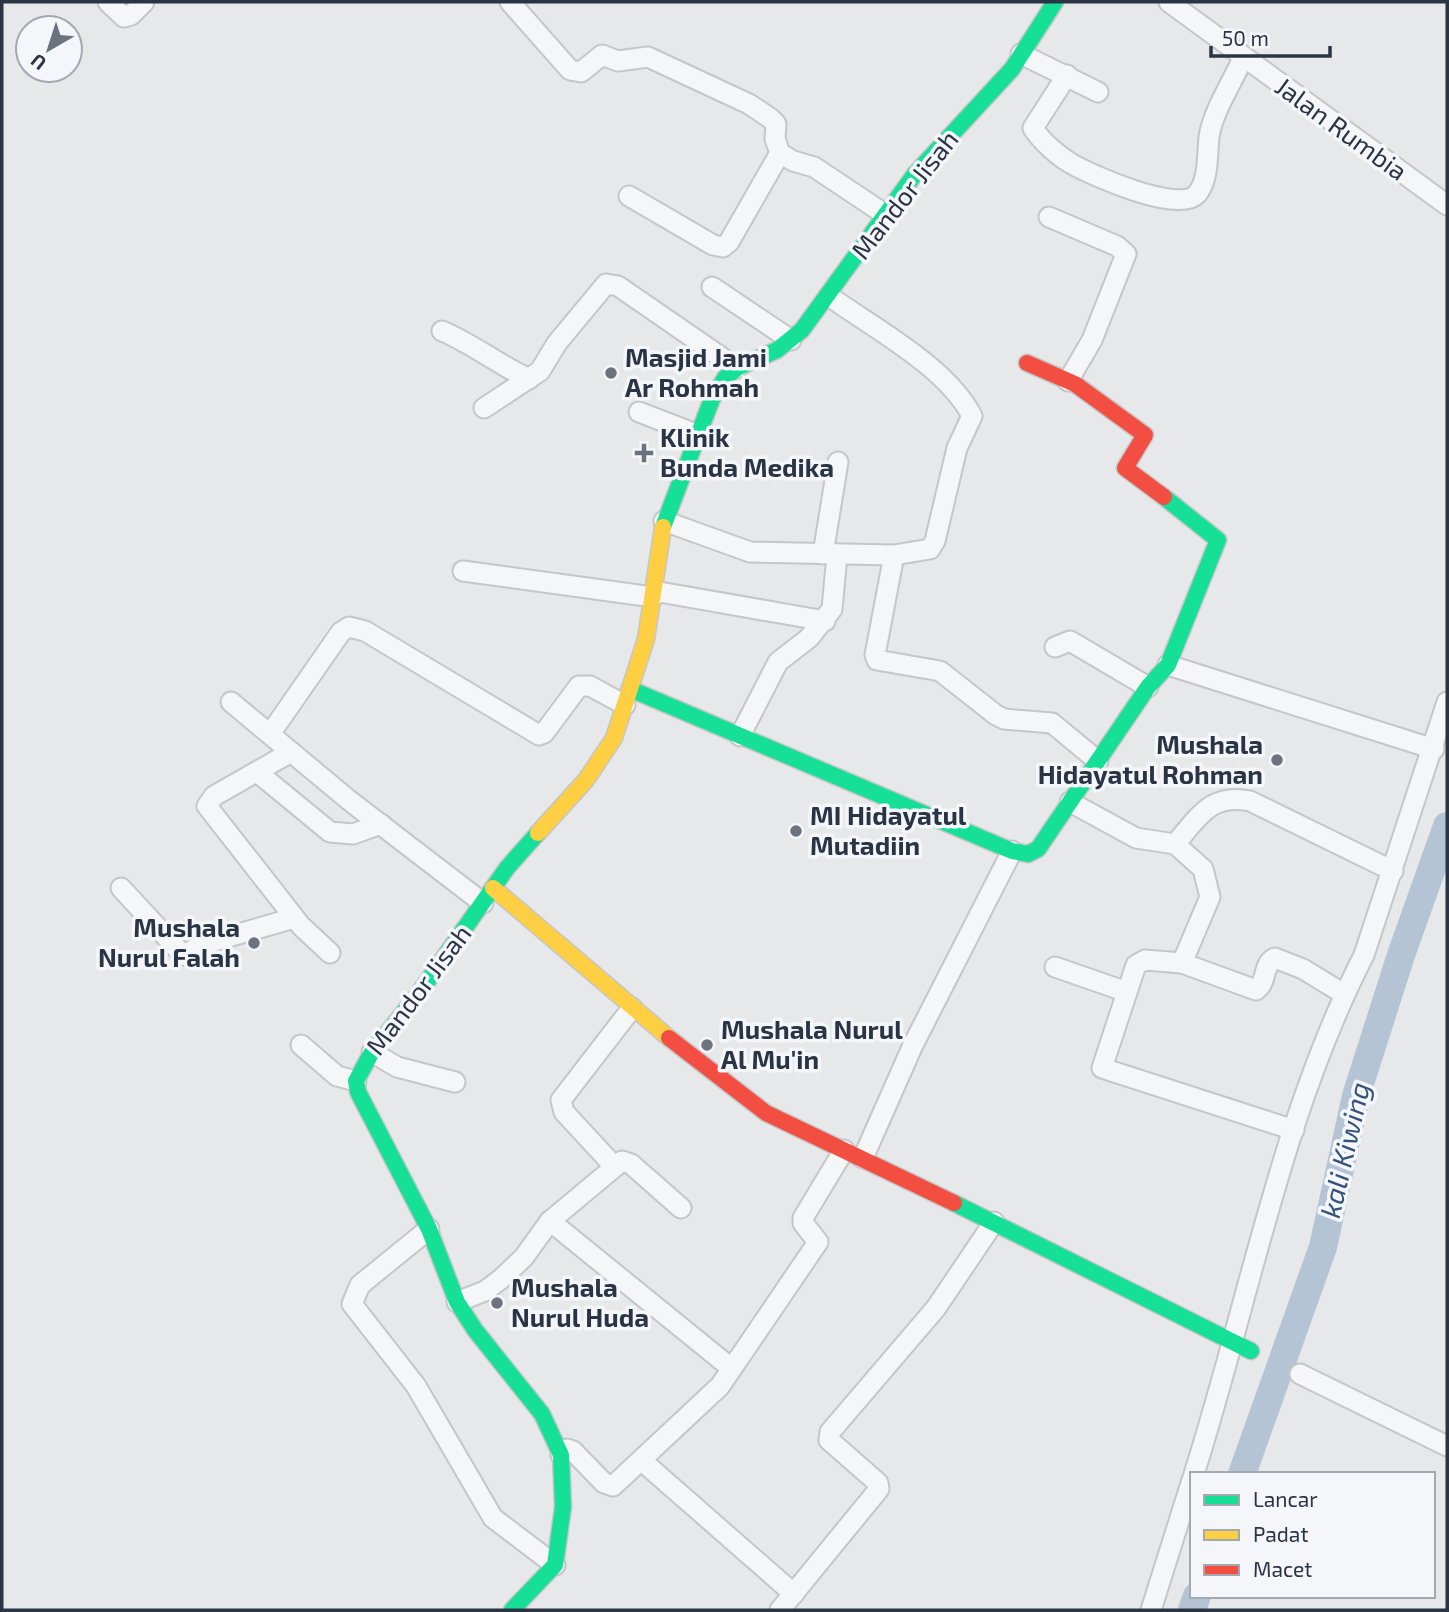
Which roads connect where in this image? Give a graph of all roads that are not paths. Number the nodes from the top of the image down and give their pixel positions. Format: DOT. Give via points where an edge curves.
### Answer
graph roads {
  1 [pos="108,2"];
  2 [pos="144,2"];
  3 [pos="510,2"];
  4 [pos="1055,2"];
  5 [pos="1169,2"];
  6 [pos="1021,54"];
  7 [pos="1243,58"];
  8 [pos="1067,75"];
  9 [pos="1098,92"];
  10 [pos="780,153"];
  11 [pos="629,196"];
  12 [pos="1447,205"];
  13 [pos="886,215"];
  14 [pos="1049,217"];
  15 [pos="712,287"];
  16 [pos="828,296"];
  17 [pos="442,331"];
  18 [pos="791,340"];
  19 [pos="1027,363"];
  20 [pos="737,368"];
  21 [pos="530,379"];
  22 [pos="1068,381"];
  23 [pos="484,408"];
  24 [pos="639,412"];
  25 [pos="696,434"];
  26 [pos="838,461"];
  27 [pos="664,521"];
  28 [pos="830,554"];
  29 [pos="894,555"];
  30 [pos="463,571"];
  31 [pos="654,594"];
  32 [pos="825,621"];
  33 [pos="1055,647"];
  34 [pos="1168,665"];
  35 [pos="1148,687"];
  36 [pos="627,697"];
  37 [pos="231,702"];
  38 [pos="1447,702"];
  39 [pos="270,734"];
  40 [pos="740,736"];
  41 [pos="1434,749"];
  42 [pos="291,752"];
  43 [pos="1098,761"];
  44 [pos="257,772"];
  45 [pos="1070,802"];
  46 [pos="382,824"];
  47 [pos="1175,844"];
  48 [pos="1012,851"];
  49 [pos="1392,871"];
  50 [pos="121,888"];
  51 [pos="488,895"];
  52 [pos="294,918"];
  53 [pos="330,953"];
  54 [pos="1182,964"];
  55 [pos="1055,967"];
  56 [pos="1127,992"];
  57 [pos="1344,994"];
  58 [pos="632,1008"];
  59 [pos="301,1045"];
  60 [pos="372,1052"];
  61 [pos="356,1081"];
  62 [pos="455,1082"];
  63 [pos="1294,1130"];
  64 [pos="844,1150"];
  65 [pos="863,1158"];
  66 [pos="613,1165"];
  67 [pos="681,1208"];
  68 [pos="550,1221"];
  69 [pos="994,1222"];
  70 [pos="429,1229"];
  71 [pos="457,1302"];
  72 [pos="1232,1342"];
  73 [pos="1251,1351"];
  74 [pos="732,1368"];
  75 [pos="1306,1378"];
  76 [pos="1447,1446"];
  77 [pos="561,1455"];
  78 [pos="641,1460"];
  79 [pos="1195,1472"];
  80 [pos="1190,1486"];
  81 [pos="555,1565"];
  82 [pos="794,1594"];
  83 [pos="512,1610"];
  84 [pos="780,1610"];
  85 [pos="1151,1610"];
  1 -- 2 [label="street" via="128,17"];
  3 -- 10 [label="street" via="570,70 581,72 602,55 618,61 648,57 761,111 776,124"];
  4 -- 6 [label="street, Mandor Jisah"];
  5 -- 7 [label="street, Jalan Rumbia"];
  6 -- 8 [label="street"];
  6 -- 13 [label="street, Mandor Jisah" via="995,91 933,152"];
  7 -- 8 [label="street" via="1212,126 1202,185 1186,201 1156,198 1070,163 1042,140 1033,128"];
  7 -- 12 [label="street, Jalan Rumbia"];
  8 -- 9 [label="street"];
  10 -- 11 [label="street" via="723,247"];
  10 -- 13 [label="street" via="814,167"];
  13 -- 16 [label="street, Mandor Jisah"];
  14 -- 22 [label="street" via="1126,254 1093,340"];
  15 -- 18 [label="street"];
  16 -- 18 [label="street, Mandor Jisah"];
  16 -- 29 [label="street" via="914,356 947,385 972,416 957,448 935,541 925,552"];
  17 -- 21 [label="street"];
  18 -- 20 [label="street, Mandor Jisah"];
  19 -- 22 [label="street"];
  20 -- 21 [label="street" via="618,286 606,284"];
  20 -- 25 [label="street, Mandor Jisah" via="724,378"];
  21 -- 23 [label="street"];
  22 -- 34 [label="street" via="1145,435 1125,466 1128,471 1217,537"];
  24 -- 25 [label="street"];
  25 -- 27 [label="street, Mandor Jisah"];
  26 -- 28 [label="street"];
  27 -- 28 [label="street" via="750,552"];
  27 -- 31 [label="street, Mandor Jisah"];
  28 -- 29 [label="street"];
  28 -- 32 [label="street" via="836,592"];
  29 -- 43 [label="street" via="877,660 940,671 996,715 1052,723"];
  30 -- 31 [label="street"];
  31 -- 32 [label="street"];
  31 -- 36 [label="street, Mandor Jisah" via="646,639"];
  32 -- 40 [label="street" via="778,662"];
  33 -- 35 [label="street" via="1070,641"];
  34 -- 35 [label="street"];
  34 -- 41 [label="street"];
  35 -- 43 [label="street"];
  36 -- 39 [label="street" via="582,684 539,735 365,631 349,627"];
  36 -- 40 [label="street"];
  36 -- 51 [label="street, Mandor Jisah" via="614,738 596,766"];
  37 -- 39 [label="street"];
  38 -- 41 [label="street"];
  39 -- 42 [label="street"];
  40 -- 48 [label="street"];
  41 -- 49 [label="street"];
  42 -- 44 [label="street"];
  42 -- 46 [label="street"];
  43 -- 45 [label="street"];
  44 -- 46 [label="street" via="330,832 363,832"];
  44 -- 52 [label="street" via="214,796 207,807"];
  45 -- 47 [label="street" via="1136,838"];
  45 -- 48 [label="street" via="1038,849 1028,854"];
  46 -- 51 [label="street"];
  47 -- 49 [label="street" via="1206,810 1233,797 1250,801"];
  47 -- 54 [label="street" via="1203,869 1210,897"];
  48 -- 65 [label="street" via="913,1045"];
  49 -- 57 [label="street" via="1364,955"];
  50 -- 52 [label="street" via="182,955 207,943"];
  51 -- 58 [label="street"];
  51 -- 60 [label="street, Mandor Jisah"];
  52 -- 53 [label="street"];
  54 -- 56 [label="street" via="1139,962"];
  54 -- 57 [label="street" via="1255,990 1275,958"];
  55 -- 56 [label="street"];
  56 -- 63 [label="street" via="1102,1062 1105,1072"];
  57 -- 63 [label="street"];
  58 -- 64 [label="street" via="757,1107"];
  58 -- 66 [label="street" via="561,1100 565,1112"];
  59 -- 61 [label="street" via="337,1076"];
  60 -- 61 [label="street, Mandor Jisah"];
  60 -- 62 [label="street" via="397,1067"];
  61 -- 70 [label="street, Mandor Jisah"];
  63 -- 72 [label="street"];
  64 -- 65 [label="street"];
  64 -- 74 [label="street" via="803,1218 818,1242"];
  65 -- 69 [label="street"];
  66 -- 67 [label="street" via="631,1164"];
  66 -- 68 [label="street"];
  68 -- 71 [label="street" via="502,1279"];
  68 -- 74 [label="street"];
  69 -- 72 [label="street"];
  69 -- 82 [label="street" via="936,1308 828,1435 879,1489"];
  70 -- 71 [label="street, Mandor Jisah"];
  70 -- 81 [label="street" via="360,1285 352,1304 416,1386 493,1518"];
  71 -- 77 [label="street, Mandor Jisah" via="542,1414"];
  72 -- 73 [label="street"];
  72 -- 79 [label="street"];
  74 -- 78 [label="street" via="720,1386"];
  75 -- 76 [label="street"];
  77 -- 78 [label="street" via="567,1449 573,1451 608,1486"];
  77 -- 81 [label="street, Mandor Jisah" via="563,1507"];
  78 -- 82 [label="street"];
  80 -- 85 [label="street"];
  81 -- 83 [label="street"];
  82 -- 84 [label="street"];
}
